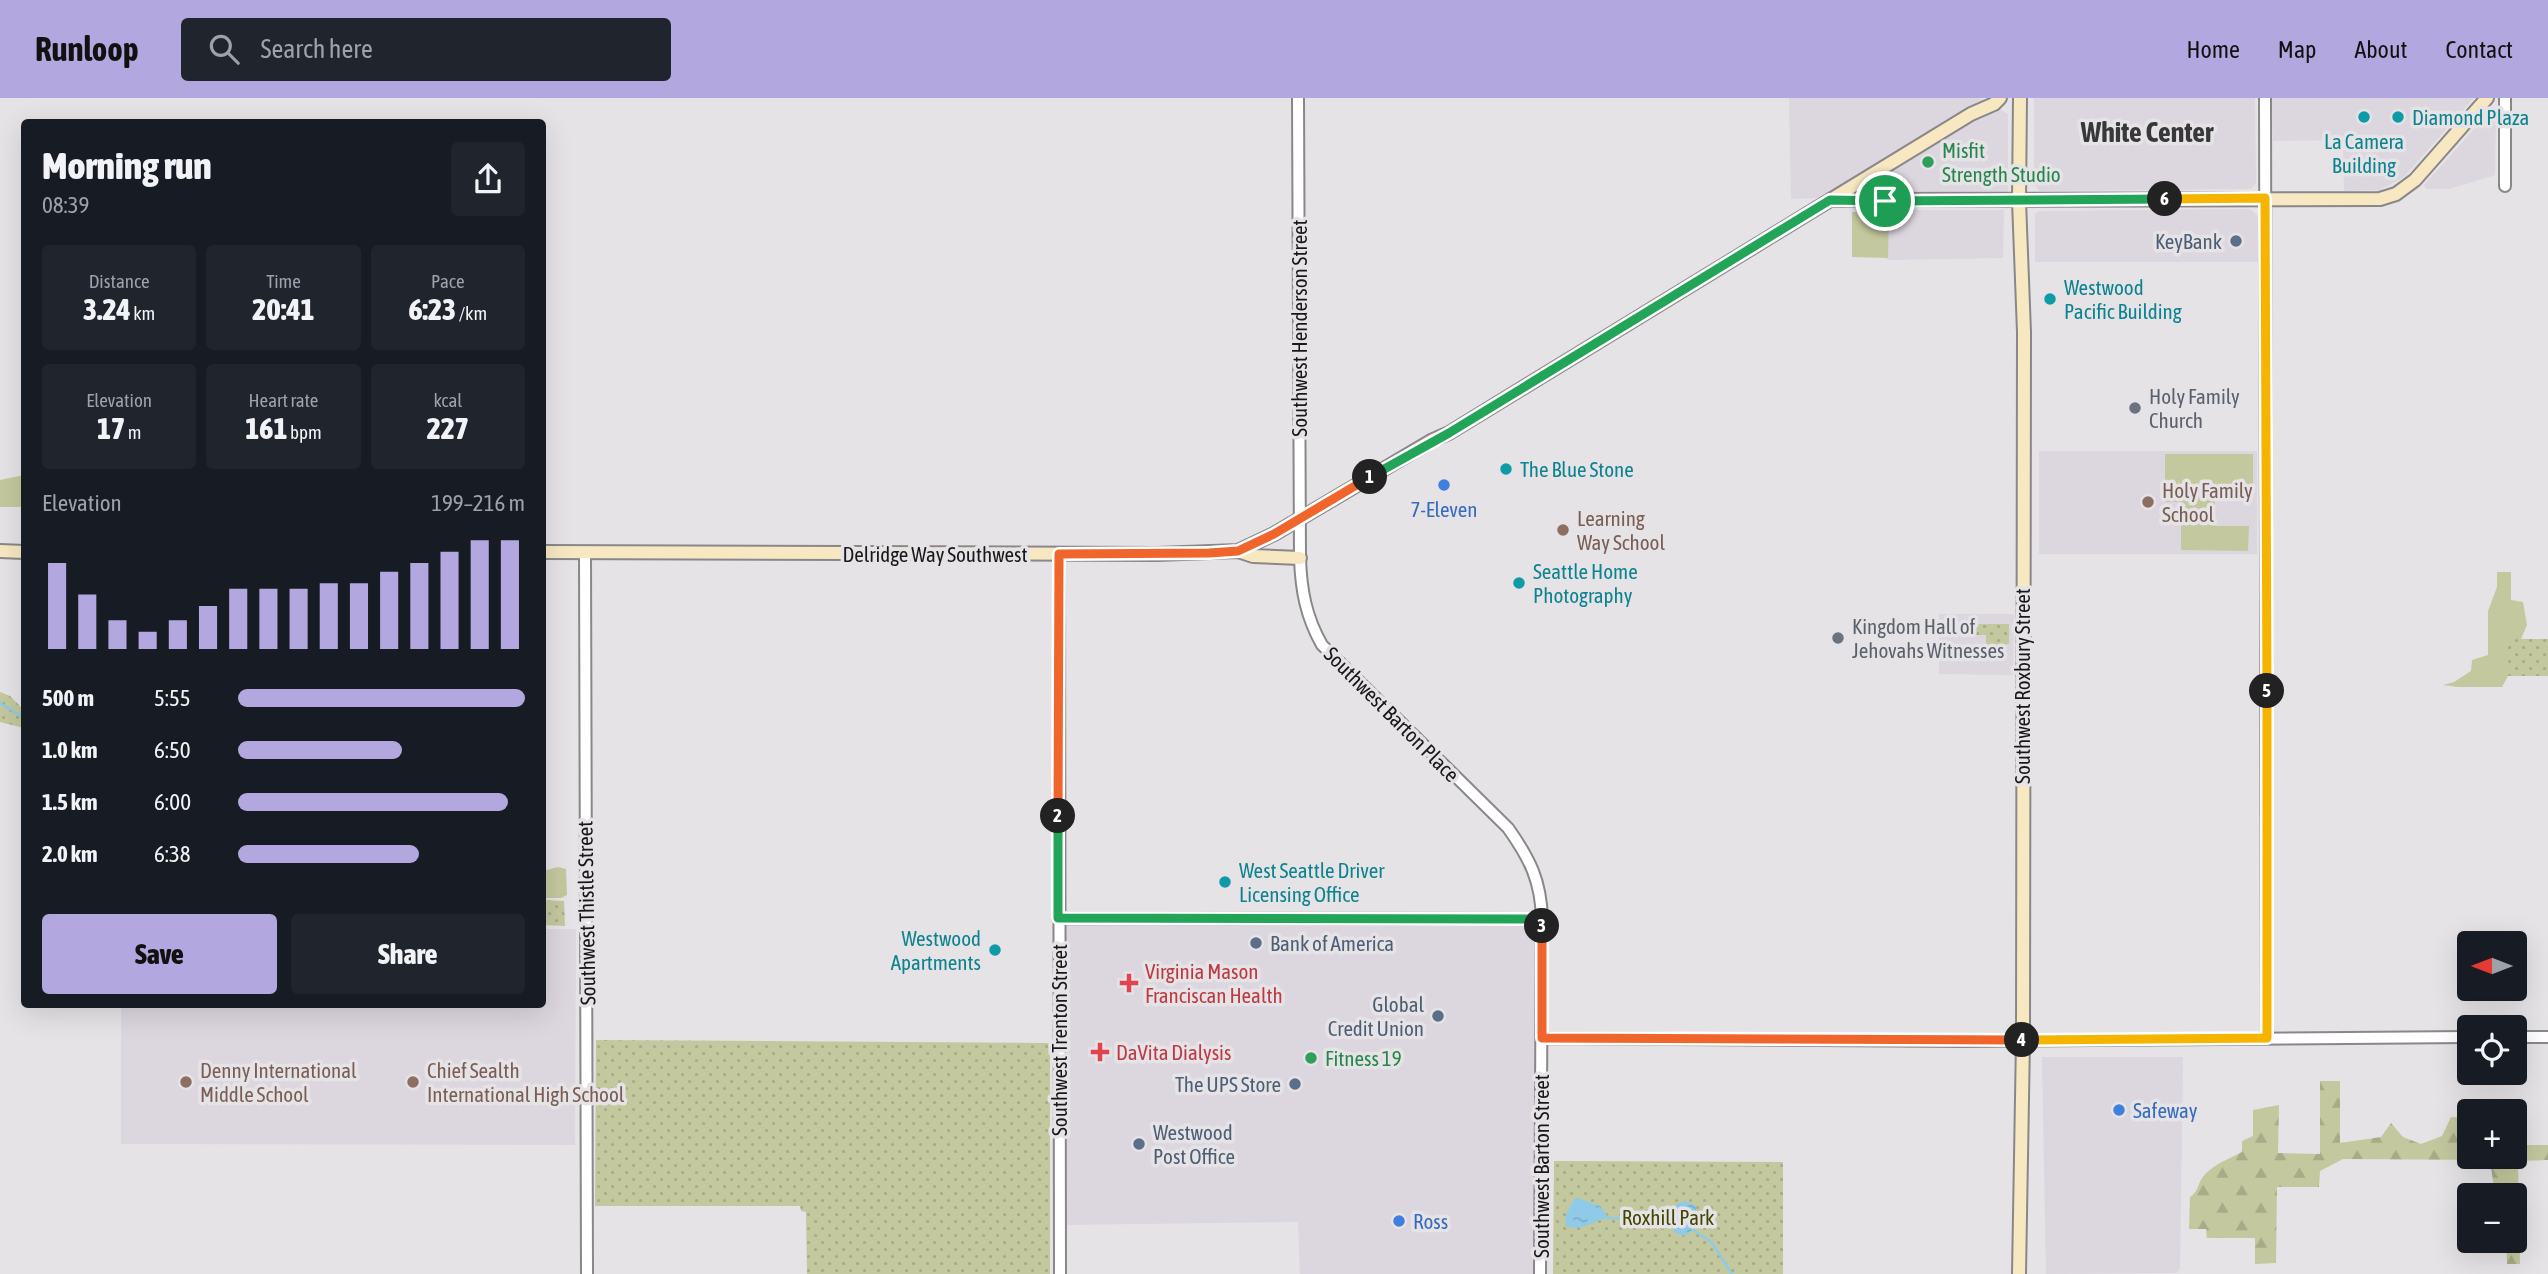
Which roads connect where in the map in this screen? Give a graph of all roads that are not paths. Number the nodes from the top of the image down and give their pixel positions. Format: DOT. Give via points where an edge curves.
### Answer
graph roads {
  1 [pos="1298,98"];
  2 [pos="1976,98"];
  3 [pos="2020,98"];
  4 [pos="2264,98"];
  5 [pos="2487,98"];
  6 [pos="2505,98"];
  7 [pos="1997,101"];
  8 [pos="1974,112"];
  9 [pos="2020,115"];
  10 [pos="1878,171"];
  11 [pos="2505,186"];
  12 [pos="2265,198"];
  13 [pos="1830,200"];
  14 [pos="1885,201"];
  15 [pos="2019,201"];
  16 [pos="1301,519"];
  17 [pos="0,551"];
  18 [pos="1238,551"];
  19 [pos="21,552"];
  20 [pos="546,552"];
  21 [pos="586,552"];
  22 [pos="1059,554"];
  23 [pos="1300,558"];
  24 [pos="1524,850"];
  25 [pos="1058,918"];
  26 [pos="1542,919"];
  27 [pos="2457,1037"];
  28 [pos="2527,1037"];
  29 [pos="2548,1037"];
  30 [pos="1542,1038"];
  31 [pos="2267,1038"];
  32 [pos="2023,1040"];
  33 [pos="587,1274"];
  34 [pos="1060,1274"];
  35 [pos="1540,1274"];
  36 [pos="2018,1274"];
  1 -- 16 [label="street, Southwest Henderson Street"];
  2 -- 8 [label="main road"];
  3 -- 9 [label="main road, Southwest Roxbury Street"];
  4 -- 12 [label="street"];
  5 -- 12 [label="main road" via="2415,180 2396,194 2380,199"];
  6 -- 11 [label="street"];
  7 -- 8 [label="main road, Delridge Way Southwest"];
  7 -- 9 [label="main road"];
  8 -- 10 [label="main road, Delridge Way Southwest"];
  9 -- 15 [label="main road, Southwest Roxbury Street"];
  10 -- 13 [label="main road, Delridge Way Southwest"];
  10 -- 14 [label="main road" via="1872,187"];
  12 -- 15 [label="main road"];
  12 -- 31 [label="street"];
  13 -- 14 [label="main road"];
  13 -- 16 [label="main road, Delridge Way Southwest"];
  14 -- 15 [label="main road"];
  15 -- 32 [label="main road, Southwest Roxbury Street" via="2024,321"];
  16 -- 18 [label="main road, Delridge Way Southwest"];
  16 -- 23 [label="street, Southwest Henderson Street"];
  17 -- 19 [label="main road"];
  18 -- 22 [label="main road, Delridge Way Southwest"];
  18 -- 23 [label="main road"];
  20 -- 21 [label="main road, Delridge Way Southwest"];
  21 -- 22 [label="main road, Delridge Way Southwest"];
  21 -- 33 [label="street, Southwest Thistle Street"];
  22 -- 25 [label="street, Southwest Trenton Street"];
  23 -- 24 [label="street, Southwest Barton Place" via="1308,618 1322,645 1508,828"];
  24 -- 26 [label="street, Southwest Barton Street" via="1538,883"];
  25 -- 26 [label="street"];
  25 -- 34 [label="street, Southwest Trenton Street"];
  26 -- 30 [label="street, Southwest Barton Street"];
  27 -- 31 [label="street"];
  28 -- 29 [label="street"];
  30 -- 32 [label="street"];
  30 -- 35 [label="street, Southwest Barton Street"];
  31 -- 32 [label="street"];
  32 -- 36 [label="main road, Southwest Roxbury Street"];
}
